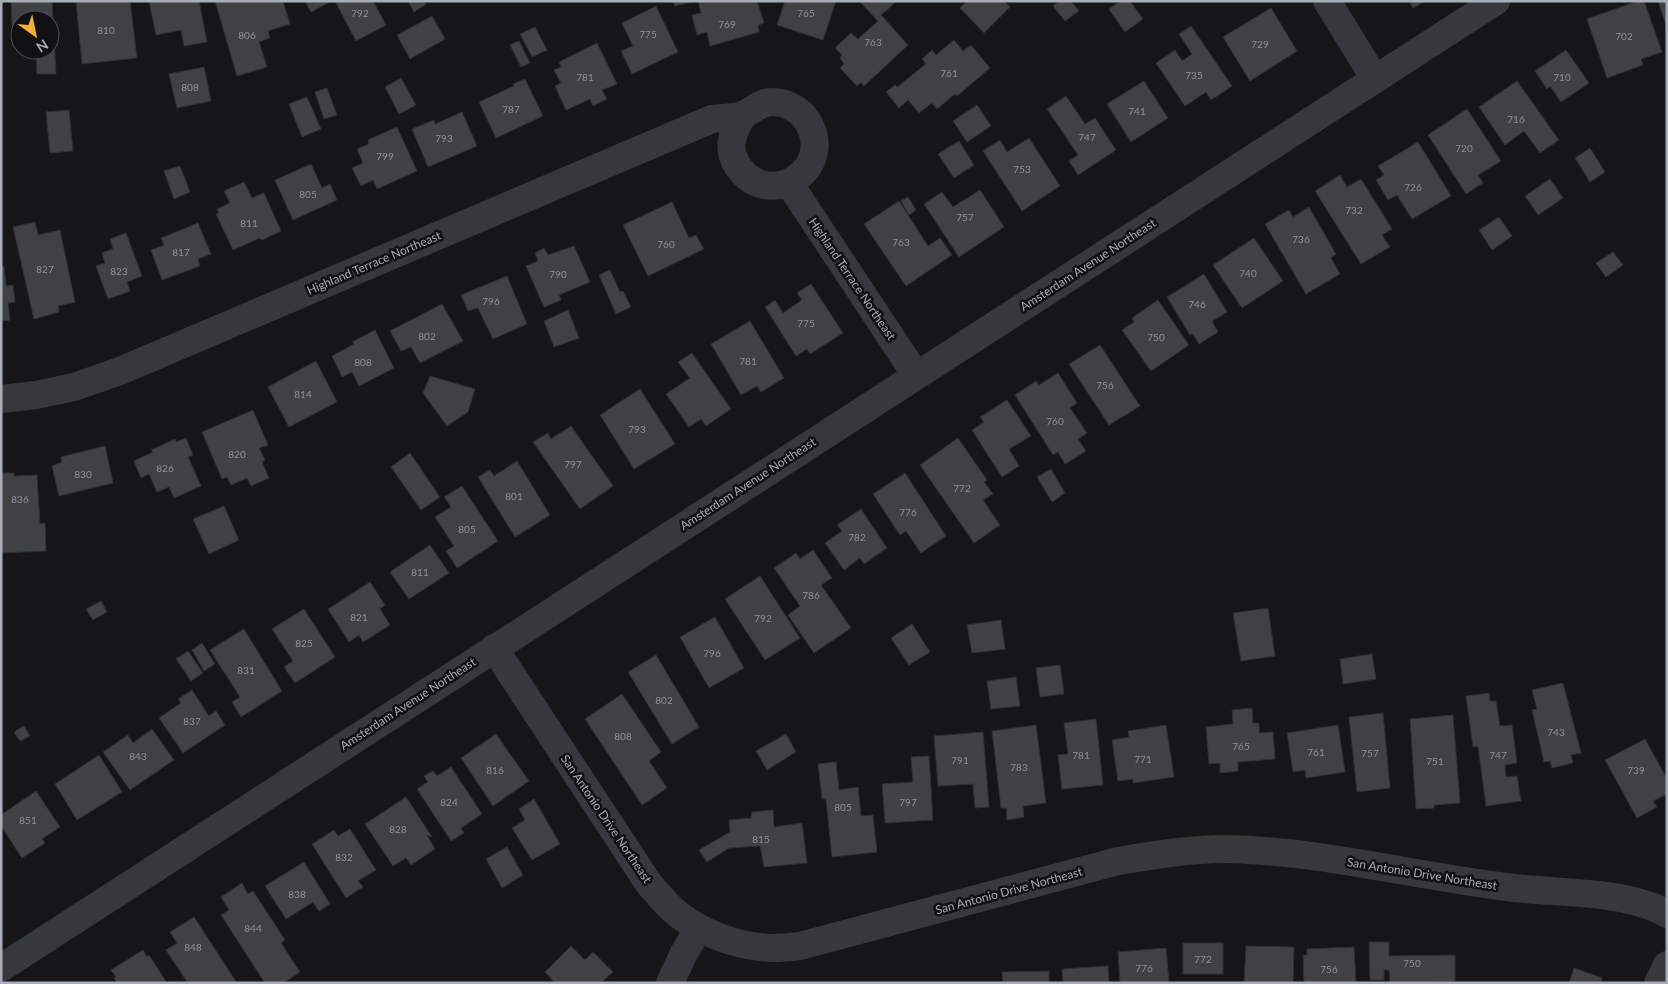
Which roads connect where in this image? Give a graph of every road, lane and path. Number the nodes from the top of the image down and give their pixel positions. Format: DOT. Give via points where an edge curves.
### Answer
graph roads {
  1 [pos="1327,1"];
  2 [pos="1496,1"];
  3 [pos="1375,79"];
  4 [pos="743,115"];
  5 [pos="788,183"];
  6 [pos="916,376"];
  7 [pos="1,399"];
  8 [pos="494,648"];
  9 [pos="1667,914"];
  10 [pos="699,928"];
  11 [pos="1667,965"];
  12 [pos="1,968"];
  13 [pos="670,983"];
  14 [pos="1658,983"];
  1 -- 3 [label="street"];
  2 -- 3 [label="street, Amsterdam Avenue Northeast"];
  3 -- 6 [label="street, Amsterdam Avenue Northeast"];
  4 -- 5 [label="street" via="734,129 731,145 734,160 743,174 756,183 772,186"];
  4 -- 5 [label="street, Highland Terrace Northeast" via="756,106 772,102 789,105 803,114 812,128 815,144 812,160 802,174"];
  4 -- 7 [label="street, Highland Terrace Northeast" via="712,118 120,371 74,387"];
  5 -- 6 [label="street, Highland Terrace Northeast"];
  6 -- 8 [label="street, Amsterdam Avenue Northeast"];
  8 -- 10 [label="street, San Antonio Drive Northeast" via="649,884 674,911"];
  8 -- 12 [label="street, Amsterdam Avenue Northeast"];
  9 -- 10 [label="street, San Antonio Drive Northeast" via="1625,899 1514,888 1285,853 1225,849 1170,852 1118,861 800,946 773,948 748,945"];
  10 -- 13 [label="street"];
  11 -- 14 [label="street"];
}
